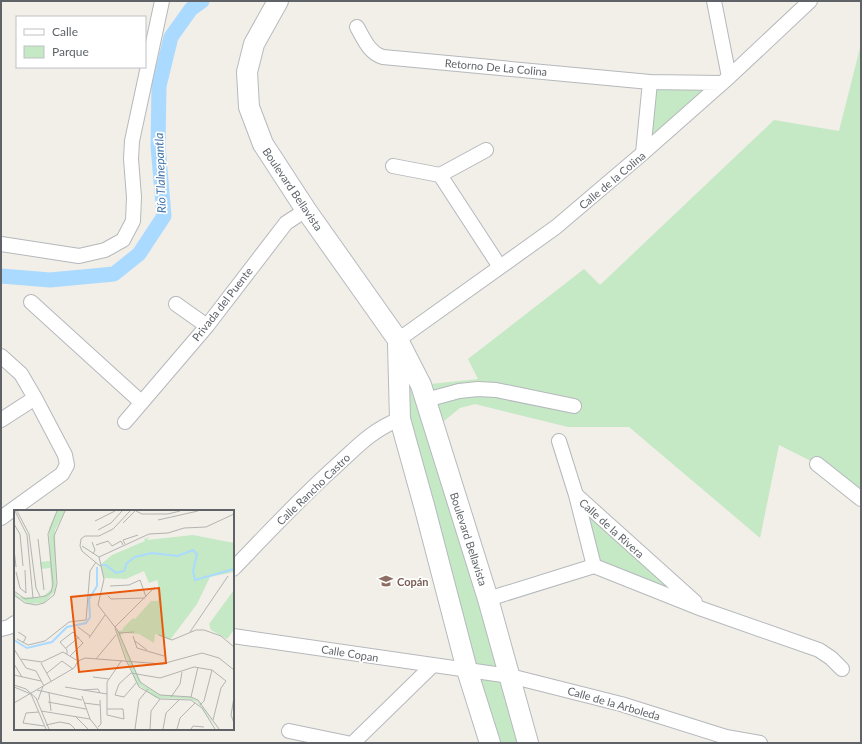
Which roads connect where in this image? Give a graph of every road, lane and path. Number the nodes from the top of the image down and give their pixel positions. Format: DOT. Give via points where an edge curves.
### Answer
graph roads {
  1 [pos="162,1"];
  2 [pos="278,1"];
  3 [pos="714,1"];
  4 [pos="810,1"];
  5 [pos="357,27"];
  6 [pos="725,80"];
  7 [pos="650,82"];
  8 [pos="486,150"];
  9 [pos="643,153"];
  10 [pos="394,166"];
  11 [pos="440,175"];
  12 [pos="306,210"];
  13 [pos="1,244"];
  14 [pos="500,267"];
  15 [pos="31,302"];
  16 [pos="176,304"];
  17 [pos="207,326"];
  18 [pos="398,340"];
  19 [pos="1,356"];
  20 [pos="35,398"];
  21 [pos="426,400"];
  22 [pos="141,402"];
  23 [pos="574,406"];
  24 [pos="400,419"];
  25 [pos="1,420"];
  26 [pos="125,422"];
  27 [pos="559,441"];
  28 [pos="817,464"];
  29 [pos="576,496"];
  30 [pos="861,499"];
  31 [pos="1,518"];
  32 [pos="594,566"];
  33 [pos="234,568"];
  34 [pos="488,599"];
  35 [pos="702,609"];
  36 [pos="14,624"];
  37 [pos="1,629"];
  38 [pos="234,636"];
  39 [pos="433,665"];
  40 [pos="842,669"];
  41 [pos="467,670"];
  42 [pos="510,676"];
  43 [pos="289,731"];
  44 [pos="342,742"];
  45 [pos="353,743"];
  46 [pos="490,743"];
  47 [pos="528,743"];
  48 [pos="760,743"];
  1 -- 13 [label="street" via="132,141 133,221 123,240 105,250 79,256"];
  2 -- 12 [label="main road, Boulevard Bellavista" via="254,44 247,72 249,107 263,144"];
  3 -- 6 [label="street"];
  4 -- 6 [label="street, Calle de la Colina"];
  5 -- 7 [label="street, Retorno De La Colina" via="371,50 383,57"];
  6 -- 7 [label="street, Retorno De La Colina"];
  6 -- 9 [label="street, Calle de la Colina"];
  7 -- 9 [label="street"];
  8 -- 11 [label="street"];
  9 -- 14 [label="street, Calle de la Colina" via="556,227"];
  10 -- 11 [label="street"];
  11 -- 14 [label="street"];
  12 -- 17 [label="street, Privada del Puente" via="286,222"];
  12 -- 18 [label="main road, Boulevard Bellavista"];
  14 -- 18 [label="street, Calle de la Colina"];
  15 -- 22 [label="street"];
  16 -- 17 [label="street"];
  17 -- 22 [label="street, Privada del Puente"];
  18 -- 21 [label="main road, Boulevard Bellavista"];
  18 -- 24 [label="main road"];
  19 -- 20 [label="street" via="21,374"];
  20 -- 25 [label="street"];
  20 -- 31 [label="street" via="65,455 67,465 62,474"];
  21 -- 23 [label="street" via="478,389 496,390"];
  21 -- 34 [label="main road, Boulevard Bellavista"];
  22 -- 26 [label="street, Privada del Puente"];
  24 -- 33 [label="street, Calle Rancho Castro" via="384,425 369,435"];
  24 -- 41 [label="main road"];
  27 -- 29 [label="street"];
  28 -- 30 [label="street"];
  29 -- 32 [label="street, Calle de la Rivera"];
  29 -- 35 [label="street, Calle de la Rivera"];
  32 -- 34 [label="street"];
  32 -- 35 [label="street, Calle de la Rivera"];
  34 -- 42 [label="main road, Boulevard Bellavista"];
  35 -- 40 [label="street, Calle de la Rivera" via="819,650"];
  36 -- 37 [label="street"];
  38 -- 39 [label="street, Calle Copan"];
  39 -- 41 [label="street, Calle Copan"];
  39 -- 45 [label="street"];
  41 -- 42 [label="street, Calle de la Arboleda"];
  41 -- 46 [label="main road"];
  42 -- 47 [label="main road, Boulevard Bellavista"];
  42 -- 48 [label="street, Calle de la Arboleda" via="620,704 726,737"];
  43 -- 44 [label="street"];
}
